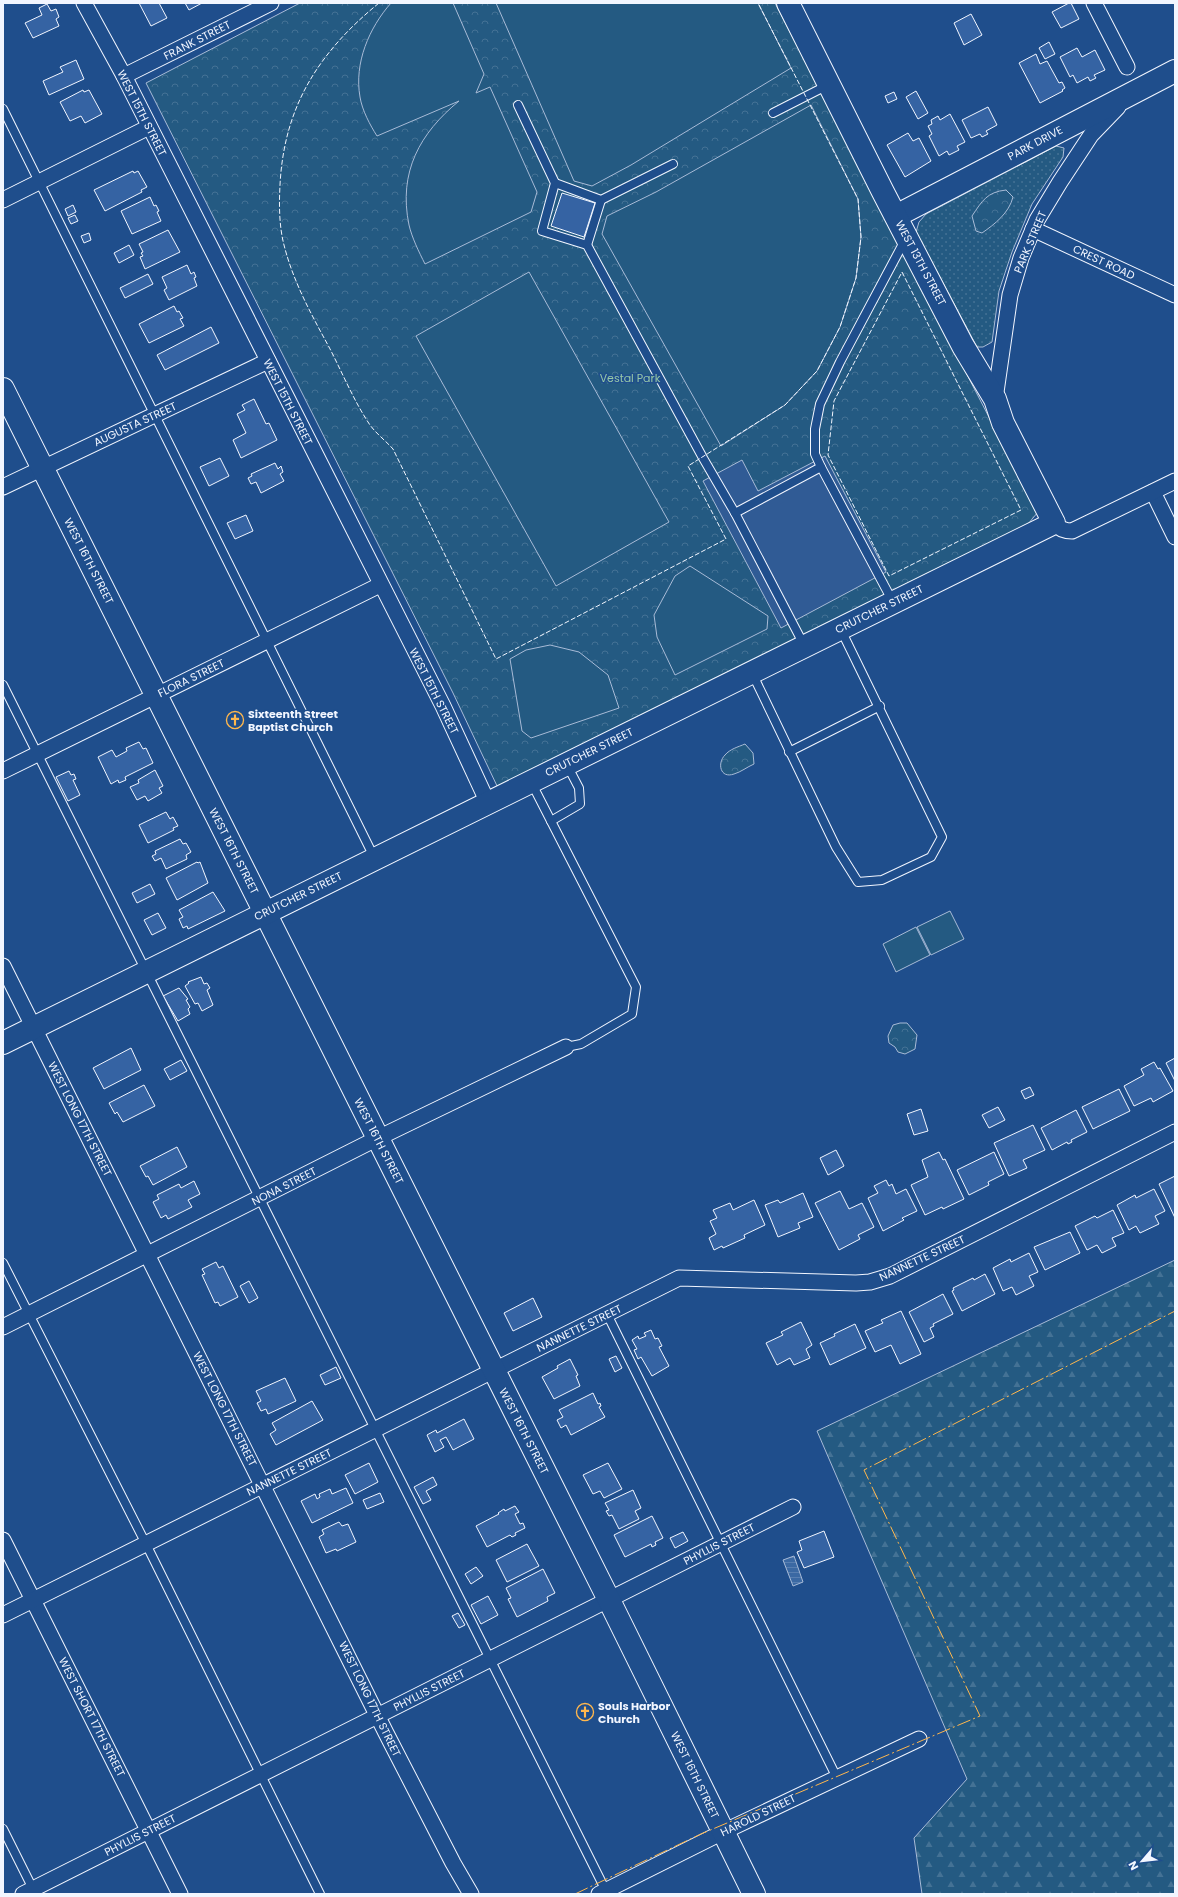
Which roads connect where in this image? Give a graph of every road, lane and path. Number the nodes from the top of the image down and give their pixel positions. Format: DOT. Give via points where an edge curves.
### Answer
graph roads {
  1 [pos="84,3"];
  2 [pos="271,3"];
  3 [pos="1094,3"];
  4 [pos="791,4"];
  5 [pos="1126,67"];
  6 [pos="1175,70"];
  7 [pos="124,76"];
  8 [pos="828,85"];
  9 [pos="1135,91"];
  10 [pos="518,105"];
  11 [pos="3,109"];
  12 [pos="774,113"];
  13 [pos="149,127"];
  14 [pos="673,164"];
  15 [pos="40,182"];
  16 [pos="555,183"];
  17 [pos="3,200"];
  18 [pos="601,200"];
  19 [pos="896,216"];
  20 [pos="1034,229"];
  21 [pos="907,236"];
  22 [pos="587,246"];
  23 [pos="1175,295"];
  24 [pos="268,361"];
  25 [pos="3,389"];
  26 [pos="995,399"];
  27 [pos="154,416"];
  28 [pos="42,467"];
  29 [pos="821,467"];
  30 [pos="1175,481"];
  31 [pos="3,487"];
  32 [pos="1153,492"];
  33 [pos="735,513"];
  34 [pos="1054,523"];
  35 [pos="1175,537"];
  36 [pos="380,584"];
  37 [pos="893,602"];
  38 [pos="841,628"];
  39 [pos="267,640"];
  40 [pos="804,646"];
  41 [pos="751,672"];
  42 [pos="3,685"];
  43 [pos="156,695"];
  44 [pos="880,706"];
  45 [pos="790,752"];
  46 [pos="38,754"];
  47 [pos="566,764"];
  48 [pos="3,771"];
  49 [pos="530,781"];
  50 [pos="488,802"];
  51 [pos="550,821"];
  52 [pos="375,858"];
  53 [pos="265,912"];
  54 [pos="3,966"];
  55 [pos="146,971"];
  56 [pos="34,1027"];
  57 [pos="3,1043"];
  58 [pos="566,1047"];
  59 [pos="1175,1132"];
  60 [pos="378,1138"];
  61 [pos="260,1198"];
  62 [pos="148,1254"];
  63 [pos="3,1263"];
  64 [pos="28,1314"];
  65 [pos="607,1314"];
  66 [pos="3,1327"];
  67 [pos="494,1370"];
  68 [pos="375,1429"];
  69 [pos="263,1485"];
  70 [pos="793,1507"];
  71 [pos="3,1540"];
  72 [pos="146,1544"];
  73 [pos="721,1544"];
  74 [pos="33,1600"];
  75 [pos="609,1600"];
  76 [pos="3,1614"];
  77 [pos="491,1659"];
  78 [pos="378,1716"];
  79 [pos="919,1739"];
  80 [pos="261,1774"];
  81 [pos="837,1778"];
  82 [pos="3,1829"];
  83 [pos="148,1831"];
  84 [pos="723,1832"];
  85 [pos="30,1892"];
  86 [pos="603,1892"];
  87 [pos="180,1894"];
  88 [pos="320,1894"];
  89 [pos="471,1894"];
  90 [pos="754,1894"];
  1 -- 7 [label="street, WEST 15TH STREET"];
  2 -- 7 [label="street, FRANK STREET"];
  3 -- 5 [label="street"];
  4 -- 8 [label="street, WEST 13TH STREET"];
  6 -- 9 [label="street, PARK DRIVE"];
  7 -- 13 [label="street, WEST 15TH STREET"];
  8 -- 12 [label="lane"];
  8 -- 19 [label="street, WEST 13TH STREET"];
  9 -- 19 [label="street, PARK DRIVE"];
  9 -- 20 [label="street, PARK STREET" via="1104,119 1092,135 1060,182"];
  10 -- 16 [label="lane"];
  11 -- 15 [label="lane"];
  13 -- 15 [label="street"];
  13 -- 24 [label="street, WEST 15TH STREET"];
  14 -- 18 [label="lane"];
  15 -- 17 [label="street"];
  15 -- 27 [label="lane"];
  16 -- 18 [label="lane"];
  16 -- 22 [label="lane" via="542,231"];
  18 -- 22 [label="lane"];
  19 -- 21 [label="street, WEST 13TH STREET"];
  20 -- 23 [label="street, CREST ROAD"];
  20 -- 26 [label="street, PARK STREET" via="1021,258 1010,296"];
  21 -- 26 [label="street, WEST 13TH STREET" via="963,346"];
  21 -- 29 [label="lane" via="820,404 815,429 815,454"];
  22 -- 33 [label="lane"];
  24 -- 27 [label="street, AUGUSTA STREET"];
  24 -- 36 [label="street, WEST 15TH STREET"];
  25 -- 28 [label="street, WEST 16TH STREET"];
  26 -- 34 [label="street, WEST 13TH STREET" via="1003,423"];
  27 -- 28 [label="street, AUGUSTA STREET"];
  27 -- 39 [label="lane"];
  28 -- 31 [label="street, AUGUSTA STREET"];
  28 -- 43 [label="street, WEST 16TH STREET"];
  29 -- 33 [label="lane"];
  29 -- 37 [label="lane"];
  30 -- 32 [label="street"];
  32 -- 34 [label="street" via="1072,531 1062,529"];
  32 -- 35 [label="street"];
  33 -- 40 [label="lane"];
  34 -- 37 [label="street, CRUTCHER STREET"];
  36 -- 39 [label="street, FLORA STREET"];
  36 -- 50 [label="street, WEST 15TH STREET" via="443,706"];
  37 -- 38 [label="street, CRUTCHER STREET"];
  38 -- 40 [label="street, CRUTCHER STREET"];
  38 -- 44 [label="lane"];
  39 -- 43 [label="street, FLORA STREET"];
  39 -- 52 [label="lane"];
  40 -- 41 [label="street, CRUTCHER STREET"];
  41 -- 45 [label="lane"];
  41 -- 47 [label="street, CRUTCHER STREET"];
  42 -- 46 [label="lane"];
  43 -- 46 [label="street, FLORA STREET"];
  43 -- 53 [label="street, WEST 16TH STREET"];
  44 -- 45 [label="lane"];
  44 -- 45 [label="lane" via="942,837 931,857 882,880 858,882 836,847"];
  46 -- 48 [label="street, FLORA STREET"];
  46 -- 55 [label="lane"];
  47 -- 49 [label="street, CRUTCHER STREET"];
  47 -- 51 [label="lane" via="578,788 580,804"];
  49 -- 50 [label="street, CRUTCHER STREET"];
  49 -- 51 [label="lane"];
  50 -- 52 [label="street, CRUTCHER STREET"];
  51 -- 58 [label="lane" via="636,987 632,1014 581,1044"];
  52 -- 53 [label="street, CRUTCHER STREET"];
  53 -- 55 [label="street, CRUTCHER STREET"];
  53 -- 60 [label="street, WEST 16TH STREET"];
  54 -- 56 [label="street, WEST LONG 17TH STREET"];
  55 -- 56 [label="street, CRUTCHER STREET"];
  55 -- 61 [label="lane"];
  56 -- 57 [label="street, CRUTCHER STREET"];
  56 -- 62 [label="street, WEST LONG 17TH STREET"];
  58 -- 60 [label="street, NONA STREET"];
  59 -- 65 [label="street, NANNETTE STREET" via="890,1276 856,1283 679,1278"];
  60 -- 61 [label="street, NONA STREET"];
  60 -- 67 [label="street, WEST 16TH STREET"];
  61 -- 62 [label="street, NONA STREET"];
  61 -- 68 [label="lane"];
  62 -- 64 [label="street, NONA STREET"];
  62 -- 69 [label="street, WEST LONG 17TH STREET"];
  63 -- 64 [label="lane"];
  64 -- 66 [label="street, NONA STREET"];
  64 -- 72 [label="lane"];
  65 -- 67 [label="street, NANNETTE STREET"];
  65 -- 73 [label="lane"];
  67 -- 68 [label="street, NANNETTE STREET"];
  67 -- 75 [label="street, WEST 16TH STREET"];
  68 -- 69 [label="street, NANNETTE STREET"];
  68 -- 77 [label="lane"];
  69 -- 72 [label="street, NANNETTE STREET"];
  69 -- 78 [label="street, WEST LONG 17TH STREET"];
  70 -- 73 [label="street, PHYLLIS STREET"];
  71 -- 74 [label="street, WEST SHORT 17TH STREET"];
  72 -- 74 [label="street, NANNETTE STREET"];
  72 -- 80 [label="lane"];
  73 -- 75 [label="street, PHYLLIS STREET"];
  73 -- 81 [label="lane"];
  74 -- 76 [label="street, NANNETTE STREET"];
  74 -- 83 [label="street, WEST SHORT 17TH STREET"];
  75 -- 77 [label="street, PHYLLIS STREET"];
  75 -- 84 [label="street, WEST 16TH STREET"];
  77 -- 78 [label="street, PHYLLIS STREET"];
  77 -- 86 [label="lane"];
  78 -- 80 [label="street, PHYLLIS STREET"];
  78 -- 89 [label="street, WEST LONG 17TH STREET"];
  79 -- 81 [label="street, HAROLD STREET"];
  80 -- 83 [label="street, PHYLLIS STREET"];
  80 -- 88 [label="lane"];
  81 -- 84 [label="street, HAROLD STREET"];
  82 -- 85 [label="lane"];
  83 -- 85 [label="street, PHYLLIS STREET"];
  83 -- 87 [label="street, WEST SHORT 17TH STREET"];
  84 -- 86 [label="street, HAROLD STREET"];
  84 -- 90 [label="street, WEST 16TH STREET"];
}
